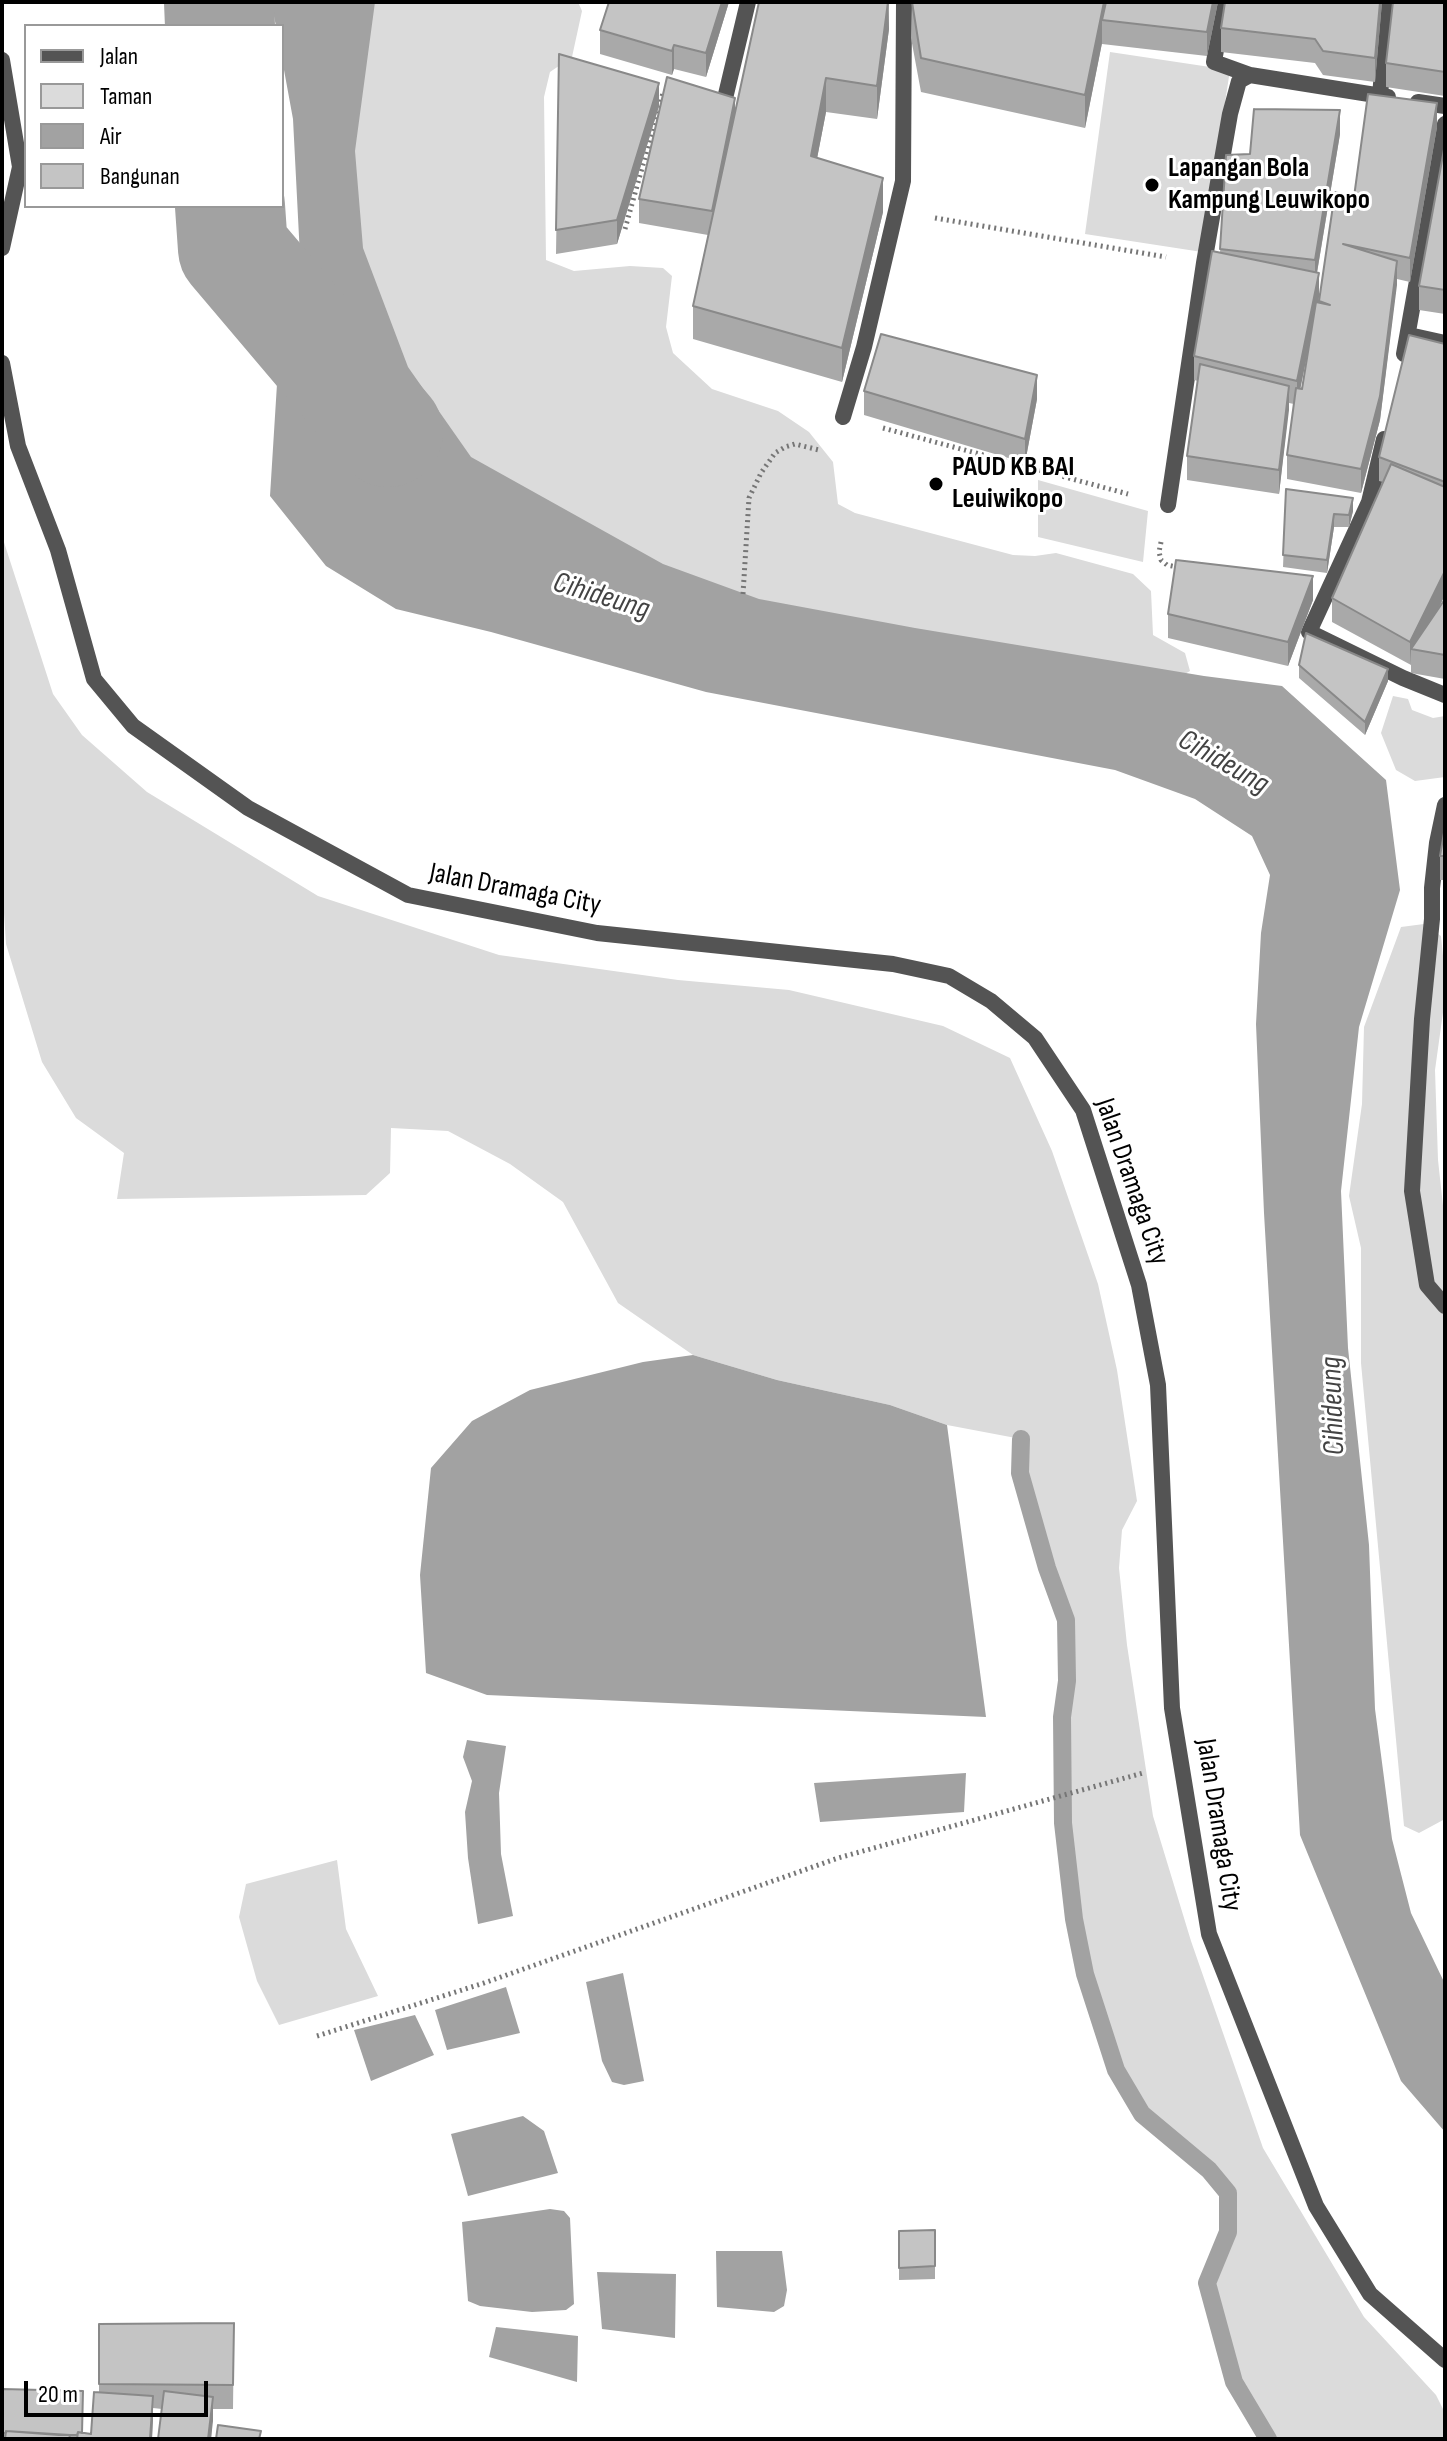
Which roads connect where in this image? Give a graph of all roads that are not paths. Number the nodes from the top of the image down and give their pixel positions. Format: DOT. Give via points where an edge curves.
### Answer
graph roads {
  1 [pos="748,2"];
  2 [pos="1224,2"];
  3 [pos="1388,2"];
  4 [pos="899,13"];
  5 [pos="2,60"];
  6 [pos="1250,75"];
  7 [pos="663,93"];
  8 [pos="1380,96"];
  9 [pos="1445,106"];
  10 [pos="1445,124"];
  11 [pos="2,248"];
  12 [pos="1409,335"];
  13 [pos="1445,343"];
  14 [pos="2,363"];
  15 [pos="1402,365"];
  16 [pos="843,417"];
  17 [pos="1387,426"];
  18 [pos="1168,505"];
  19 [pos="1445,695"];
  20 [pos="1445,805"];
  21 [pos="1439,889"];
  22 [pos="1445,1306"];
  23 [pos="1445,2360"];
  1 -- 7 [label="street" via="730,113"];
  2 -- 6 [label="street" via="1214,62"];
  3 -- 8 [label="street"];
  4 -- 16 [label="street" via="903,181"];
  5 -- 11 [label="street" via="20,167"];
  6 -- 8 [label="street"];
  6 -- 18 [label="street" via="1235,90"];
  8 -- 9 [label="street"];
  10 -- 12 [label="street"];
  12 -- 13 [label="street"];
  12 -- 15 [label="street"];
  14 -- 23 [label="street, Jalan Dramaga City" via="18,446 58,550 94,679 133,726 248,808 408,895 597,933 893,964 949,976 991,1001 1035,1038 1083,1110 1139,1285 1158,1385 1172,1708 1209,1934 1316,2206 1370,2294"];
  17 -- 19 [label="street" via="1369,502 1309,632"];
  20 -- 21 [label="street" via="1437,843"];
  21 -- 22 [label="street" via="1422,1019 1412,1191 1427,1285"];
}
